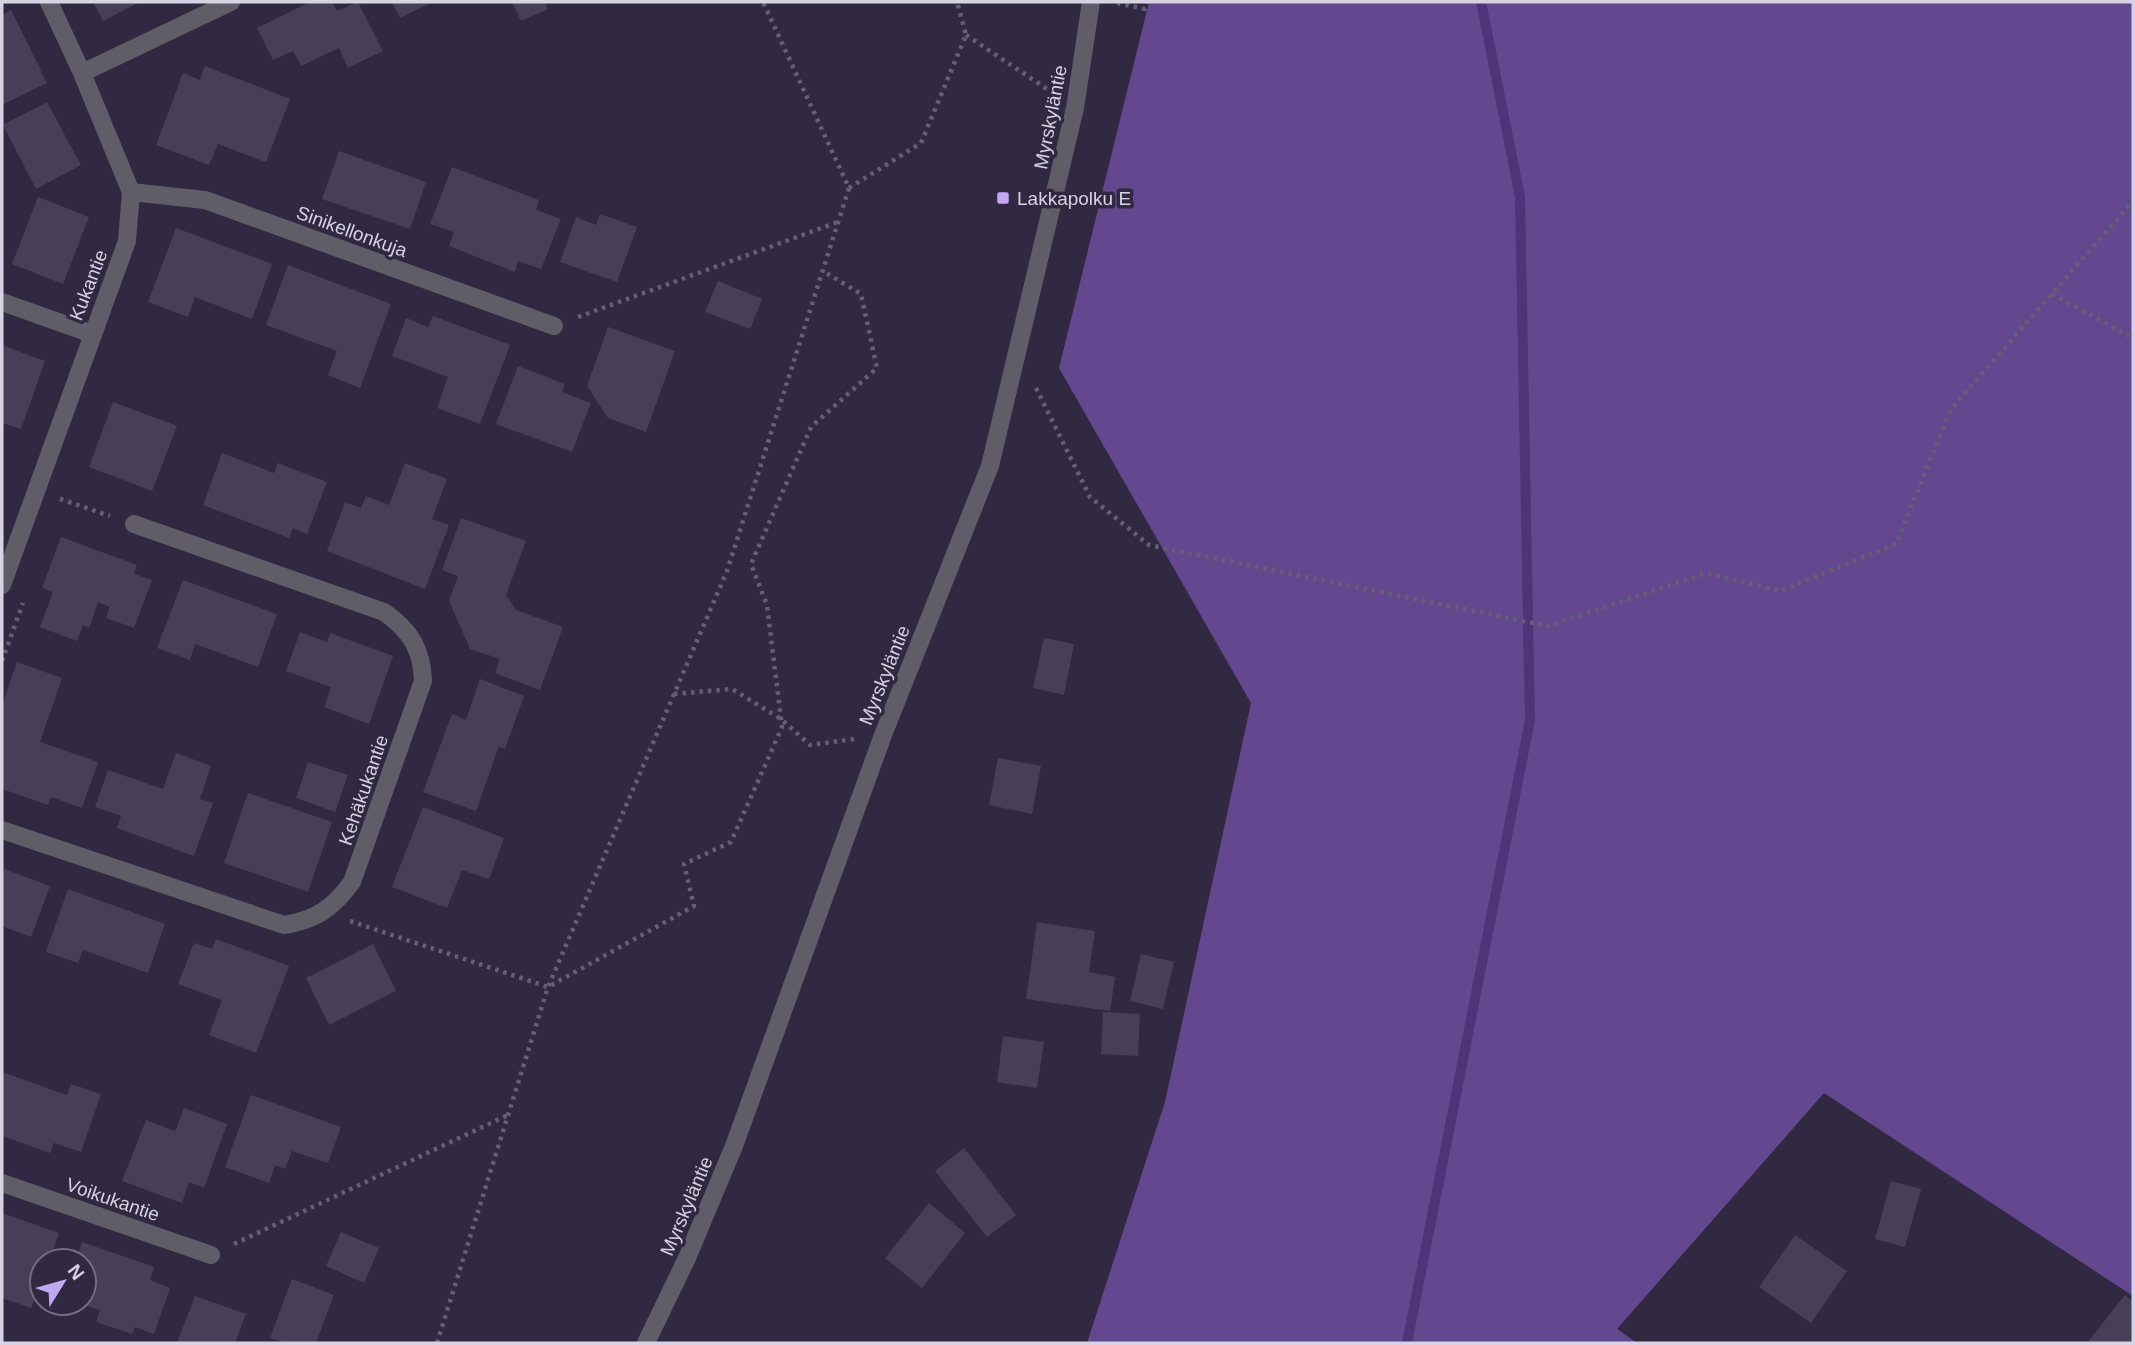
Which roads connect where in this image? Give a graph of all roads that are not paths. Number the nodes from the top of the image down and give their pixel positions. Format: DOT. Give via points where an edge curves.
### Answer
graph roads {
  1 [pos="49,2"];
  2 [pos="231,2"];
  3 [pos="1091,2"];
  4 [pos="82,73"];
  5 [pos="131,192"];
  6 [pos="2,302"];
  7 [pos="554,326"];
  8 [pos="92,334"];
  9 [pos="134,524"];
  10 [pos="2,585"];
  11 [pos="2,830"];
  12 [pos="2,1182"];
  13 [pos="211,1255"];
  14 [pos="646,1343"];
  1 -- 4 [label="street, Kukantie"];
  2 -- 4 [label="street"];
  3 -- 14 [label="street, Myrskyläntie" via="1076,108 990,466 883,735 734,1146"];
  4 -- 5 [label="street, Kukantie"];
  5 -- 7 [label="street, Sinikellonkuja" via="205,201"];
  5 -- 8 [label="street, Kukantie" via="127,241"];
  6 -- 8 [label="street"];
  8 -- 10 [label="street, Kukantie"];
  9 -- 11 [label="street, Kehäkukantie" via="384,612 401,624 423,660 423,681 352,882 323,912 305,922 284,925"];
  12 -- 13 [label="street, Voikukantie"];
}
